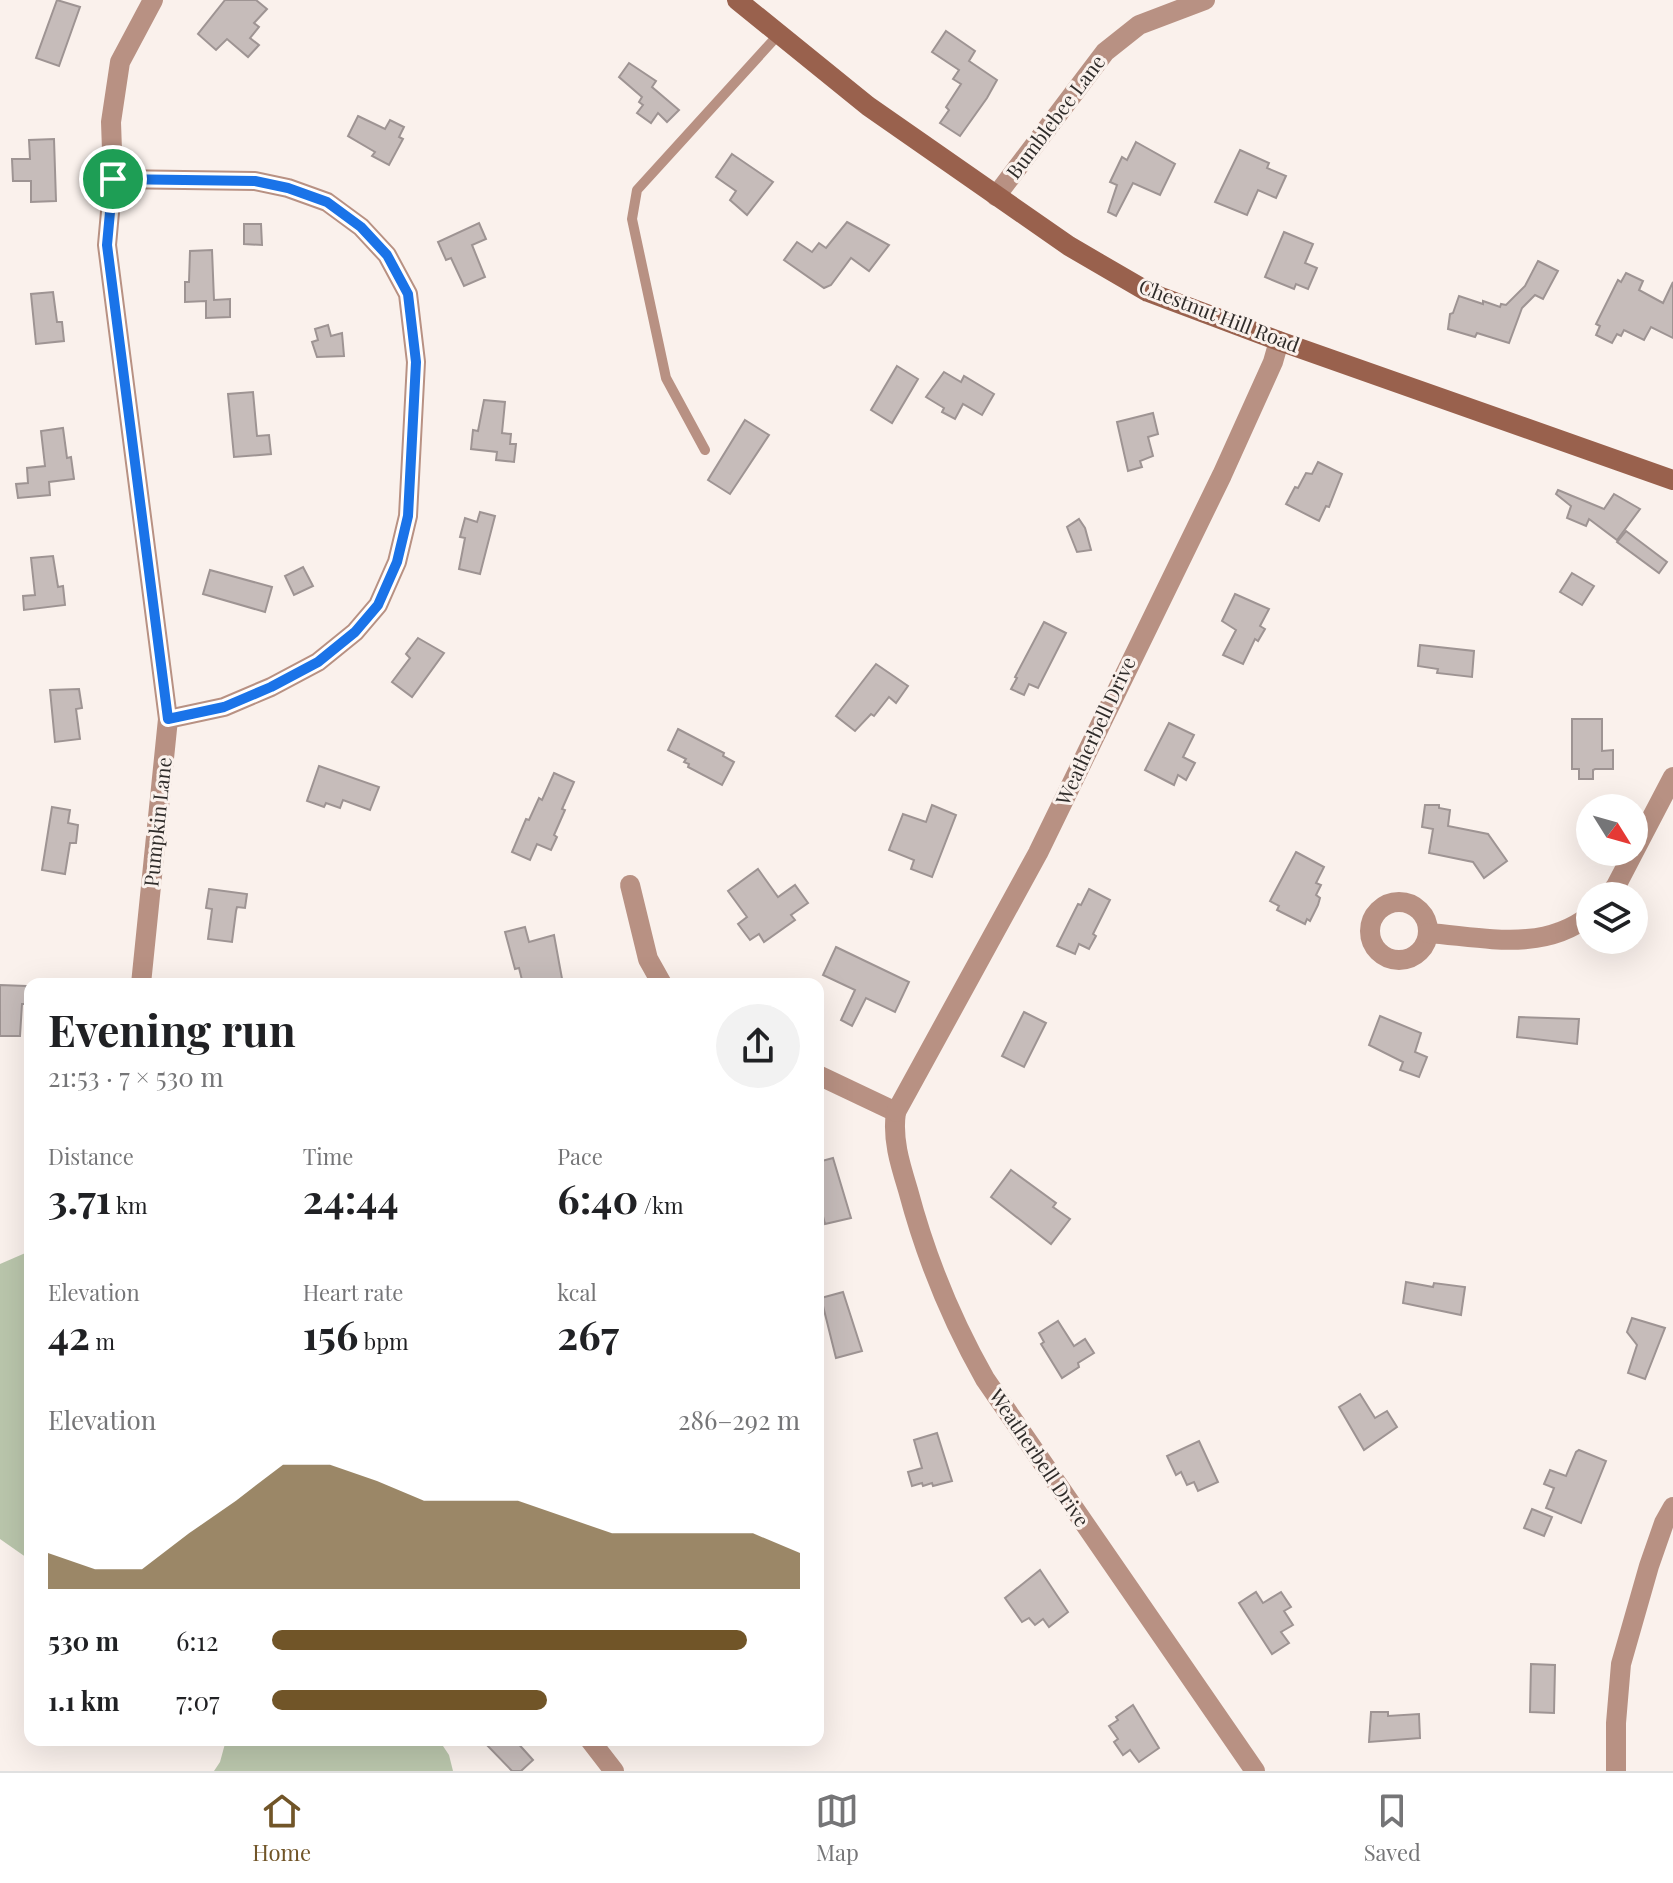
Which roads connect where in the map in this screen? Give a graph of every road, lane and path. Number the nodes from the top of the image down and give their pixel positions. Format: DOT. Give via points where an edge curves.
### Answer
graph roads {
  1 [pos="153,0"];
  2 [pos="737,0"];
  3 [pos="1205,0"];
  4 [pos="779,34"];
  5 [pos="113,179"];
  6 [pos="996,196"];
  7 [pos="1279,341"];
  8 [pos="705,450"];
  9 [pos="1673,480"];
  10 [pos="168,719"];
  11 [pos="1673,777"];
  12 [pos="1617,882"];
  13 [pos="630,885"];
  14 [pos="1576,924"];
  15 [pos="1428,933"];
  16 [pos="142,978"];
  17 [pos="659,978"];
  18 [pos="824,1078"];
  19 [pos="896,1112"];
  20 [pos="1673,1507"];
  21 [pos="595,1746"];
  22 [pos="614,1771"];
  23 [pos="1255,1771"];
  24 [pos="1616,1771"];
  1 -- 5 [label="street, Pumpkin Lane" via="120,62 111,122"];
  2 -- 4 [label="main road, Chestnut Hill Road"];
  3 -- 6 [label="street, Bumblebee Lane" via="1139,25 1105,52"];
  4 -- 6 [label="main road, Chestnut Hill Road" via="868,106"];
  4 -- 8 [label="lane" via="637,190 632,219 666,378"];
  5 -- 10 [label="street, Pumpkin Lane" via="107,245"];
  5 -- 10 [label="street" via="255,181 327,202 387,255 408,294 416,362 408,516 397,562 378,605 318,662 224,707"];
  6 -- 7 [label="main road, Chestnut Hill Road" via="1088,259 1148,292"];
  7 -- 9 [label="main road, Chestnut Hill Road"];
  7 -- 19 [label="street, Weatherbell Drive" via="1222,475 1038,853"];
  10 -- 16 [label="street, Pumpkin Lane"];
  11 -- 12 [label="street"];
  13 -- 17 [label="street" via="648,959"];
  14 -- 15 [label="street" via="1535,940"];
  18 -- 19 [label="street"];
  19 -- 23 [label="street, Weatherbell Drive" via="893,1133 922,1244 956,1329"];
  20 -- 24 [label="street" via="1649,1566 1621,1664"];
  21 -- 22 [label="street"];
}
